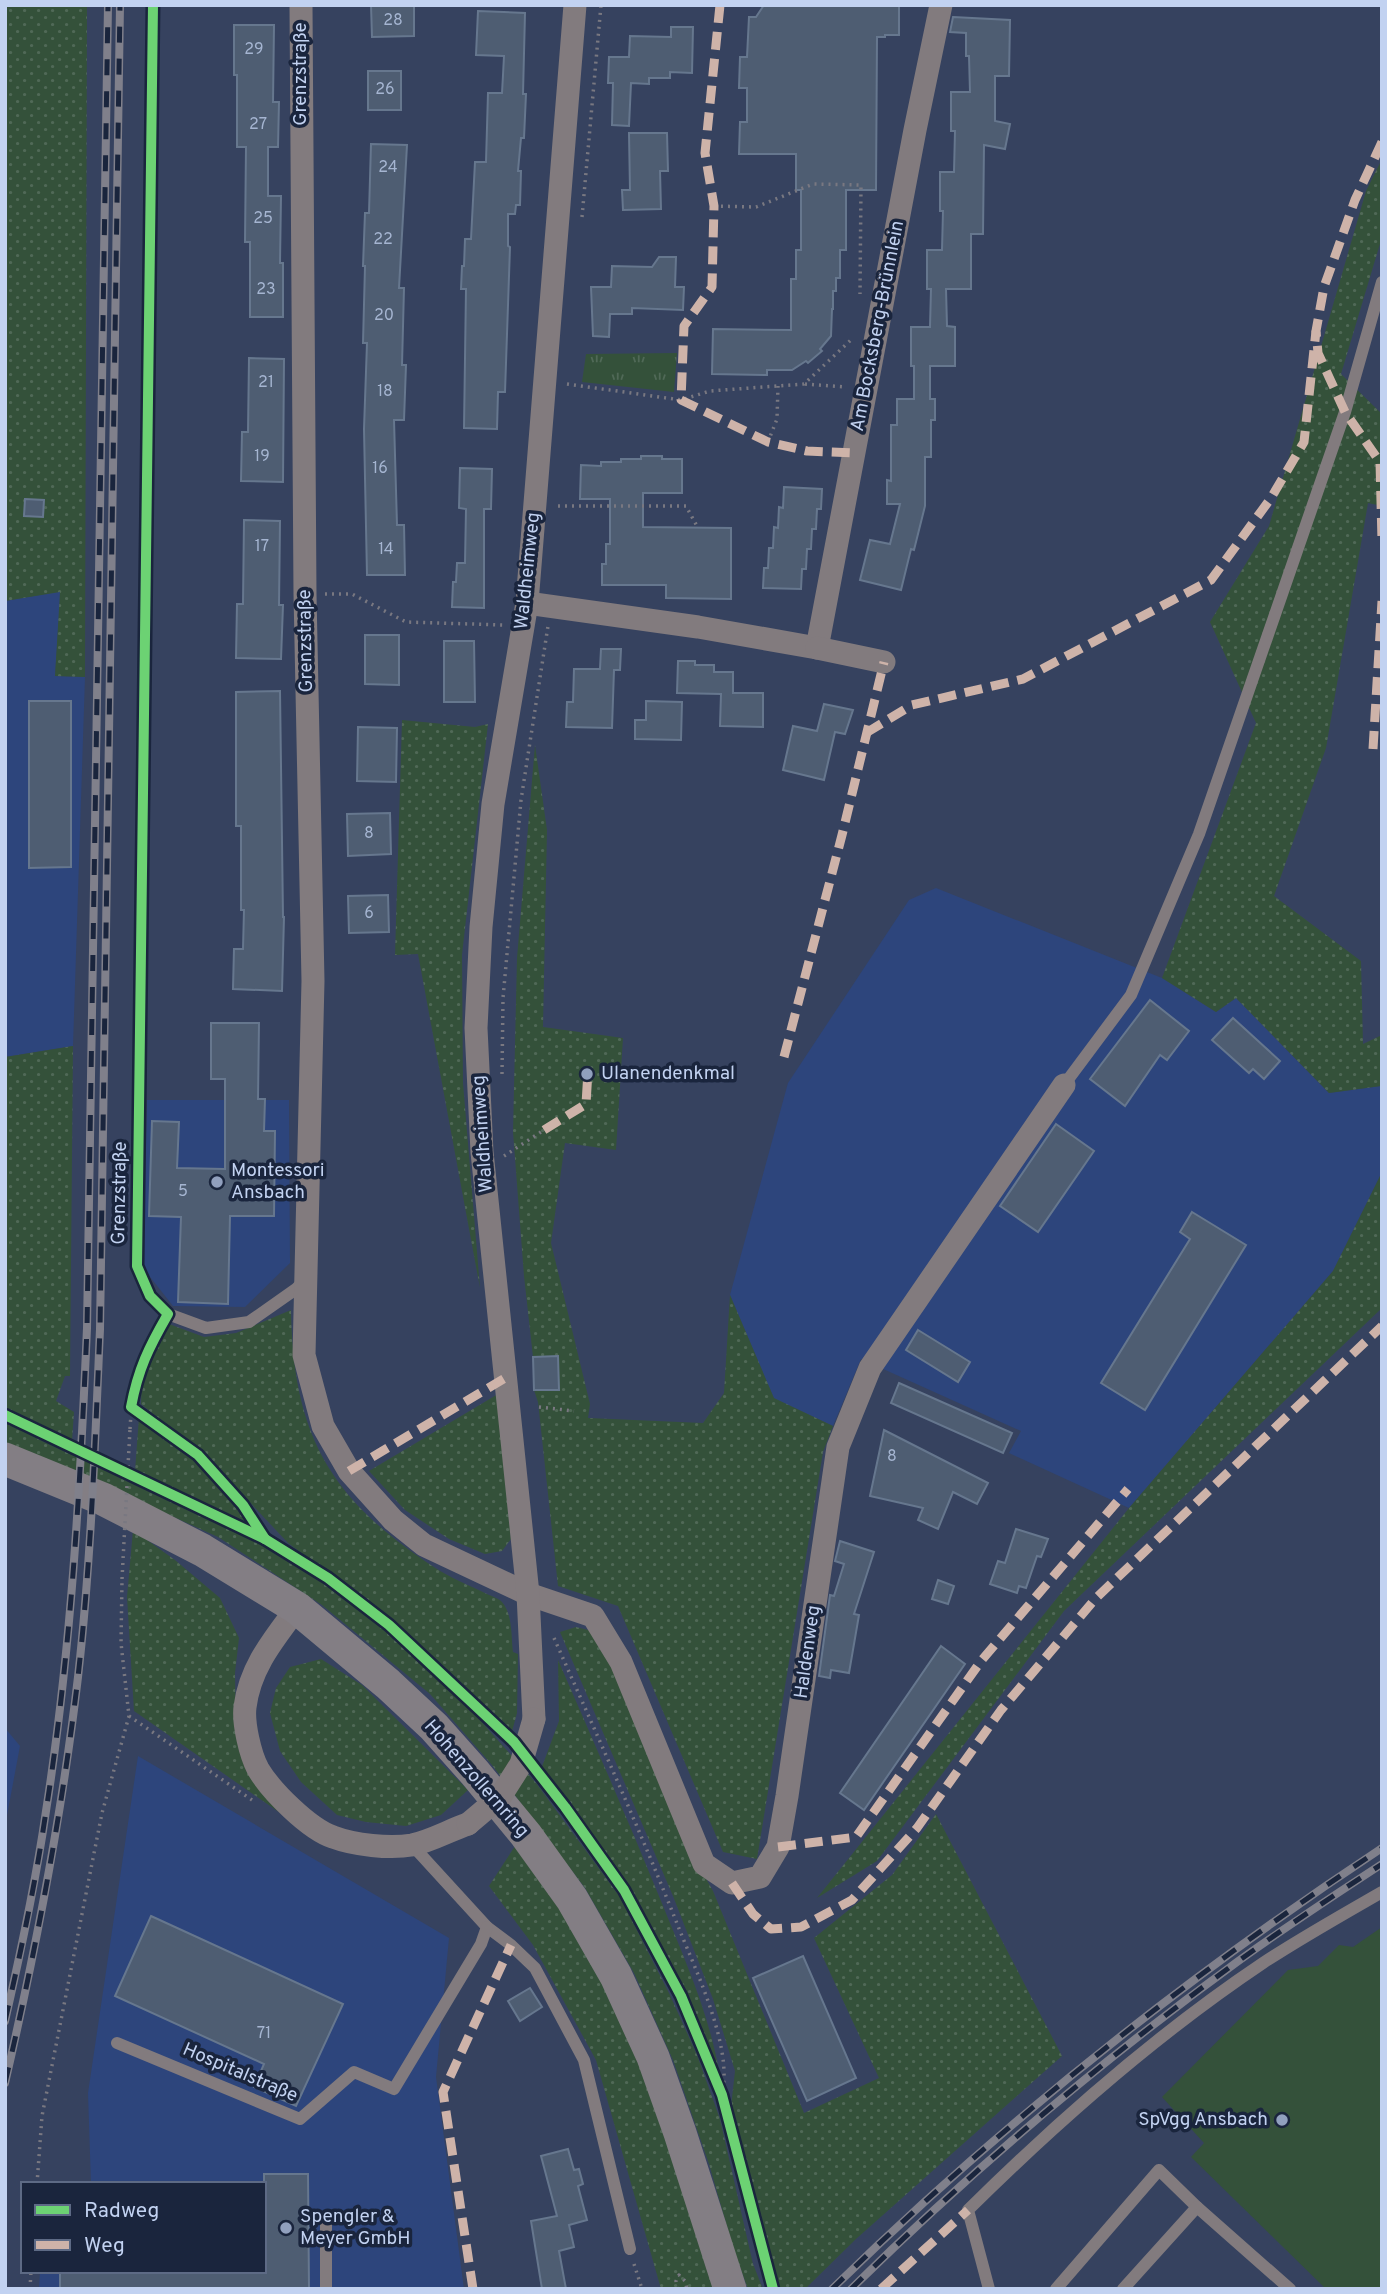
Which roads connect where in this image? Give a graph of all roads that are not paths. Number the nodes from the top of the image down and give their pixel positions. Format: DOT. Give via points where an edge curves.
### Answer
graph roads {
  1 [pos="301,5"];
  2 [pos="575,5"];
  3 [pos="941,5"];
  4 [pos="1382,282"];
  5 [pos="525,614"];
  6 [pos="817,648"];
  7 [pos="884,662"];
  8 [pos="139,1062"];
  9 [pos="1065,1085"];
  10 [pos="306,1279"];
  11 [pos="5,1459"];
  12 [pos="528,1594"];
  13 [pos="297,1608"];
  14 [pos="412,1844"];
  15 [pos="1382,1892"];
  16 [pos="487,1927"];
  17 [pos="117,2042"];
  18 [pos="1197,2207"];
  19 [pos="326,2218"];
  20 [pos="630,2249"];
  21 [pos="326,2289"];
  22 [pos="730,2289"];
  23 [pos="989,2289"];
  24 [pos="1056,2289"];
  25 [pos="1123,2289"];
  26 [pos="1290,2289"];
  1 -- 10 [label="street, Grenzstraße" via="313,981"];
  2 -- 5 [label="street, Waldheimweg"];
  3 -- 6 [label="street, Am Bocksberg-Brünnlein"];
  4 -- 9 [label="lane" via="1345,412 1199,834 1131,995"];
  5 -- 6 [label="street" via="551,606"];
  5 -- 12 [label="street, Waldheimweg" via="493,804 476,1028 482,1152"];
  6 -- 7 [label="street"];
  8 -- 10 [label="lane, Grenzstraße" via="137,1266 150,1296 168,1314 206,1328 249,1322"];
  9 -- 12 [label="street, Haldenweg" via="870,1368 838,1447 778,1847 760,1877 732,1883 704,1864 621,1662 593,1616"];
  10 -- 12 [label="street, Grenzstraße" via="304,1355 323,1426 349,1471 393,1520 424,1545"];
  11 -- 13 [label="main road, Hohenzollernring" via="103,1499 202,1550"];
  12 -- 14 [label="street, Waldheimweg, bridge" via="534,1719 521,1764 500,1797 468,1824"];
  13 -- 14 [label="street, Waldheimweg" via="266,1648 245,1708 247,1736 258,1769 303,1820 332,1837 368,1846"];
  13 -- 22 [label="main road, Hohenzollernring" via="434,1727 526,1835 572,1899 653,2057"];
  14 -- 16 [label="lane"];
  15 -- 23 [label="lane" via="1262,1964 1184,2021 1044,2137 968,2210"];
  16 -- 17 [label="lane, Hospitalstraße" via="394,2090 354,2073 300,2119"];
  16 -- 20 [label="lane" via="535,1968 584,2060"];
  18 -- 24 [label="lane" via="1159,2170"];
  18 -- 25 [label="lane"];
  18 -- 26 [label="lane"];
  19 -- 21 [label="lane"];
}
